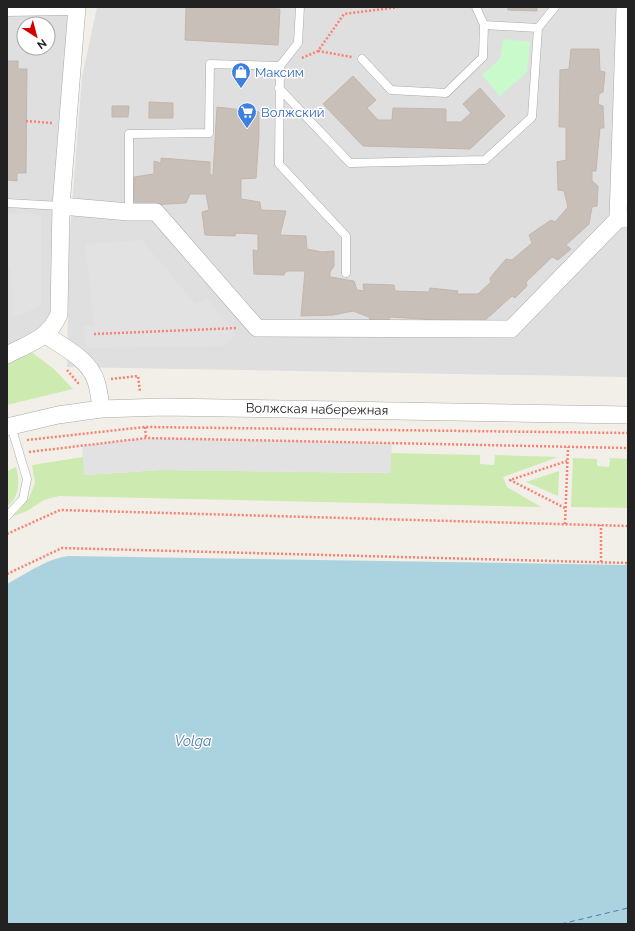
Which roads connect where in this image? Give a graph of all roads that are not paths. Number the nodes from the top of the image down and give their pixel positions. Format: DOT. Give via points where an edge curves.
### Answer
graph roads {
  1 [pos="300,7"];
  2 [pos="476,7"];
  3 [pos="555,7"];
  4 [pos="625,7"];
  5 [pos="77,8"];
  6 [pos="7,12"];
  7 [pos="484,25"];
  8 [pos="538,28"];
  9 [pos="362,59"];
  10 [pos="280,66"];
  11 [pos="279,88"];
  12 [pos="7,204"];
  13 [pos="61,206"];
  14 [pos="129,212"];
  15 [pos="623,219"];
  16 [pos="346,273"];
  17 [pos="46,335"];
  18 [pos="7,355"];
  19 [pos="101,409"];
  20 [pos="628,415"];
  21 [pos="11,432"];
  22 [pos="7,516"];
  1 -- 10 [label="lane" via="298,43"];
  2 -- 7 [label="lane"];
  3 -- 8 [label="lane"];
  4 -- 15 [label="street"];
  5 -- 6 [label="lane" via="66,11"];
  5 -- 13 [label="street"];
  7 -- 8 [label="lane"];
  7 -- 9 [label="lane" via="483,57 446,92 391,90"];
  8 -- 11 [label="lane" via="532,117 484,160 350,163"];
  10 -- 11 [label="lane"];
  10 -- 14 [label="lane" via="210,64 209,133 129,134"];
  11 -- 16 [label="lane" via="279,164 346,236"];
  12 -- 13 [label="lane"];
  13 -- 14 [label="street"];
  13 -- 17 [label="street" via="59,314"];
  14 -- 15 [label="street" via="156,212 257,328 511,329"];
  17 -- 18 [label="street"];
  17 -- 19 [label="street" via="83,361 93,372"];
  19 -- 20 [label="street, Волжская набережная" via="194,407"];
  19 -- 21 [label="street, Волжская набережная" via="58,415"];
  21 -- 22 [label="lane" via="27,479 23,499"];
}
